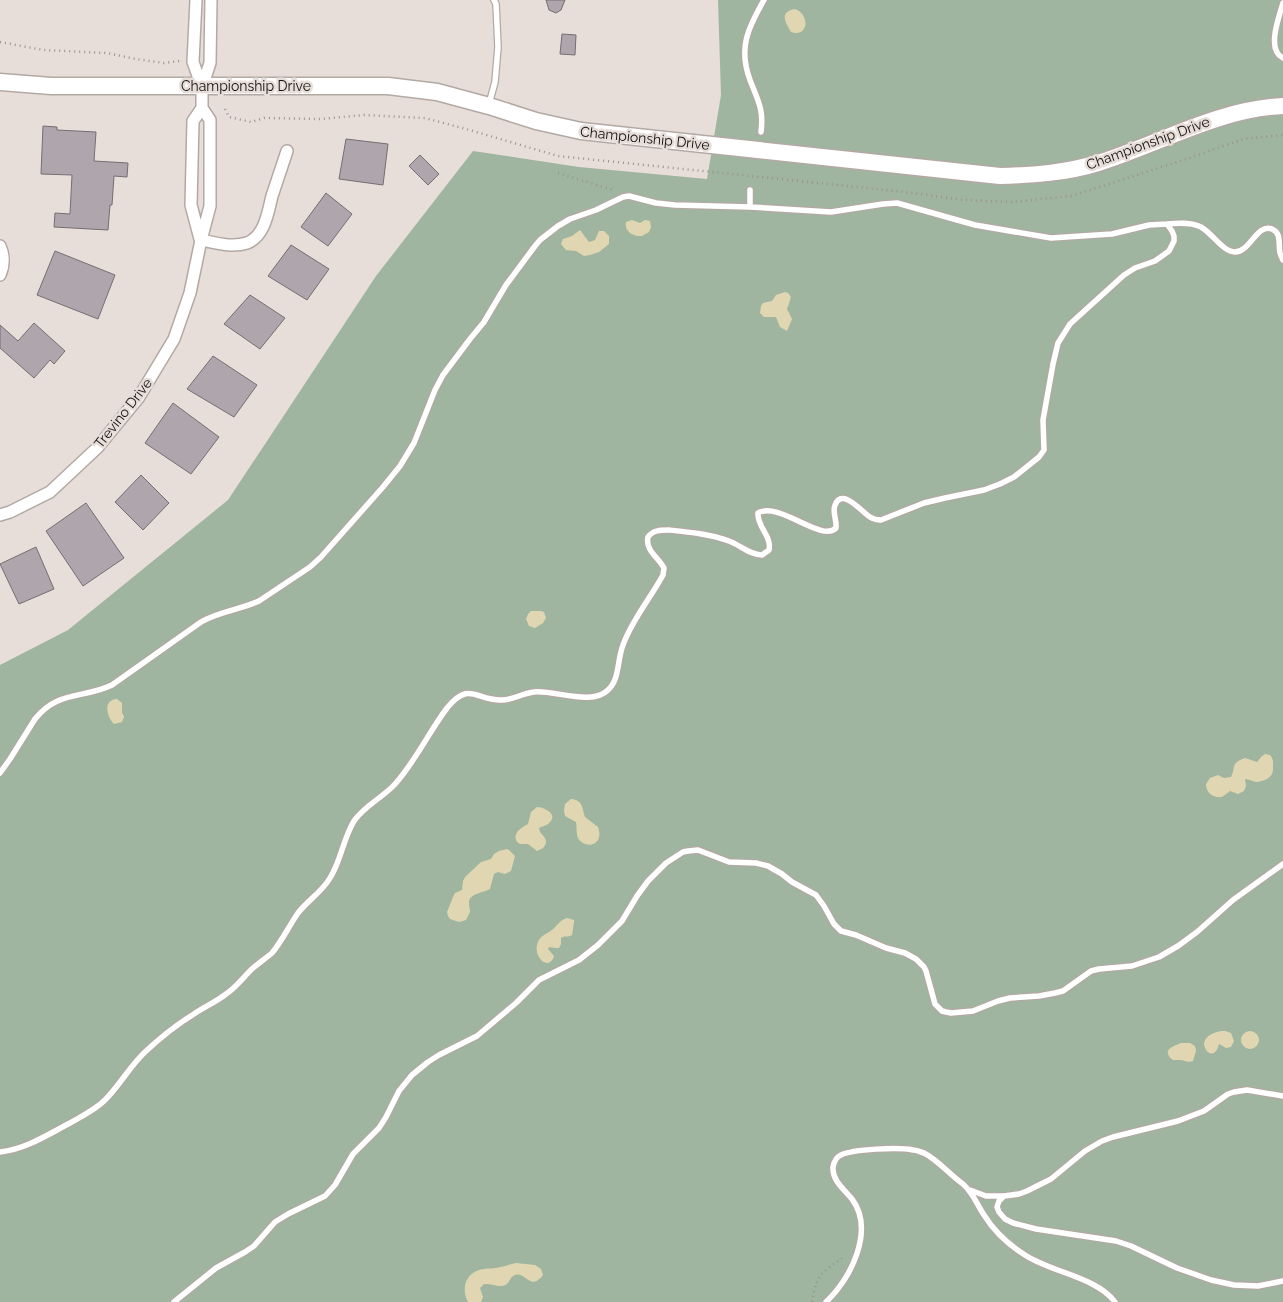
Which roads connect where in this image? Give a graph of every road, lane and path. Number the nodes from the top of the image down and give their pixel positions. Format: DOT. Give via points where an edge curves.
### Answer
graph roads {
  1 [pos="196,0"];
  2 [pos="211,0"];
  3 [pos="494,0"];
  4 [pos="764,0"];
  5 [pos="1283,3"];
  6 [pos="0,42"];
  7 [pos="1283,58"];
  8 [pos="180,61"];
  9 [pos="0,82"];
  10 [pos="202,86"];
  11 [pos="488,106"];
  12 [pos="1283,106"];
  13 [pos="202,108"];
  14 [pos="761,132"];
  15 [pos="287,151"];
  16 [pos="558,173"];
  17 [pos="750,190"];
  18 [pos="632,196"];
  19 [pos="750,207"];
  20 [pos="1167,224"];
  21 [pos="200,240"];
  22 [pos="1,248"];
  23 [pos="1283,260"];
  24 [pos="0,275"];
  25 [pos="0,515"];
  26 [pos="0,773"];
  27 [pos="1283,864"];
  28 [pos="1283,1096"];
  29 [pos="0,1152"];
  30 [pos="968,1189"];
  31 [pos="1004,1196"];
  32 [pos="859,1247"];
  33 [pos="1283,1280"];
  34 [pos="174,1302"];
  35 [pos="812,1302"];
  36 [pos="826,1302"];
  37 [pos="1115,1302"];
  1 -- 10 [label="street" via="193,62"];
  2 -- 10 [label="street" via="210,63"];
  3 -- 11 [label="lane" via="498,48 495,82"];
  4 -- 14 [label="lane" via="749,27 744,49 746,69 762,110"];
  5 -- 7 [label="lane" via="1274,43 1276,52"];
  6 -- 8 [label="path" via="43,50"];
  9 -- 10 [label="street, Championship Drive" via="51,86"];
  10 -- 11 [label="street, Championship Drive" via="388,86 437,92"];
  10 -- 13 [label="street, Trevino Drive"];
  11 -- 12 [label="street, Championship Drive" via="581,132 1000,176 1061,172 1098,163 1229,114"];
  13 -- 21 [label="street, Trevino Drive" via="210,120 210,206"];
  13 -- 21 [label="street, Trevino Drive" via="193,121 191,205"];
  15 -- 21 [label="street" via="268,216 260,232 250,242 236,245"];
  16 -- 18 [label="path"];
  17 -- 19 [label="lane"];
  18 -- 19 [label="lane" via="675,205"];
  18 -- 26 [label="lane" via="558,226 535,246 484,322 443,375 414,443 400,466 316,563 259,601 201,622 112,685 50,704 35,719"];
  19 -- 20 [label="lane" via="831,212 897,203 975,225 1051,238 1112,234"];
  20 -- 23 [label="lane" via="1200,226 1227,250 1236,252 1245,248 1260,232 1273,229 1278,235"];
  20 -- 29 [label="lane" via="1174,236 1169,251 1155,262 1124,275 1074,319 1064,332 1053,364 1044,420 1044,450 1014,477 994,487 924,503 881,520 873,519 842,498 834,508 836,528 830,532 777,512 761,511 758,519 770,546 762,555 715,537 669,530 653,532 647,544 664,568 663,575 626,637 615,680 605,693 577,696 537,691 503,700 472,693 457,698 402,776 357,818 330,878 301,910 272,952 228,993 192,1015 143,1054 101,1104 43,1138"];
  21 -- 25 [label="street, Trevino Drive" via="190,292 174,339 139,397 97,448 50,492"];
  22 -- 24 [label="street" via="3,268"];
  27 -- 34 [label="lane" via="1233,900 1192,936 1159,957 1132,966 1092,971 1063,991 1010,998 973,1011 952,1013 942,1011 935,1004 926,971 916,959 841,931 812,892 782,874 762,864 729,862 698,850 683,852 648,881 622,921 598,945 579,960 539,980 477,1036 438,1055 412,1075 399,1091 379,1128 353,1154 325,1196 275,1222 254,1246 221,1264"];
  28 -- 31 [label="lane" via="1247,1090 1228,1094 1204,1111 1178,1121 1102,1140 1051,1178 1027,1191"];
  30 -- 31 [label="lane" via="986,1196"];
  30 -- 32 [label="lane" via="930,1157 915,1150 864,1150 839,1156 835,1161 834,1175 860,1213 862,1231"];
  30 -- 37 [label="lane" via="989,1224 1016,1249 1032,1260 1097,1287"];
  31 -- 33 [label="lane" via="997,1207 999,1212 1024,1226 1116,1241 1187,1272 1234,1285 1258,1286"];
  32 -- 35 [label="path" via="821,1273"];
  32 -- 36 [label="lane" via="846,1276"];
}
